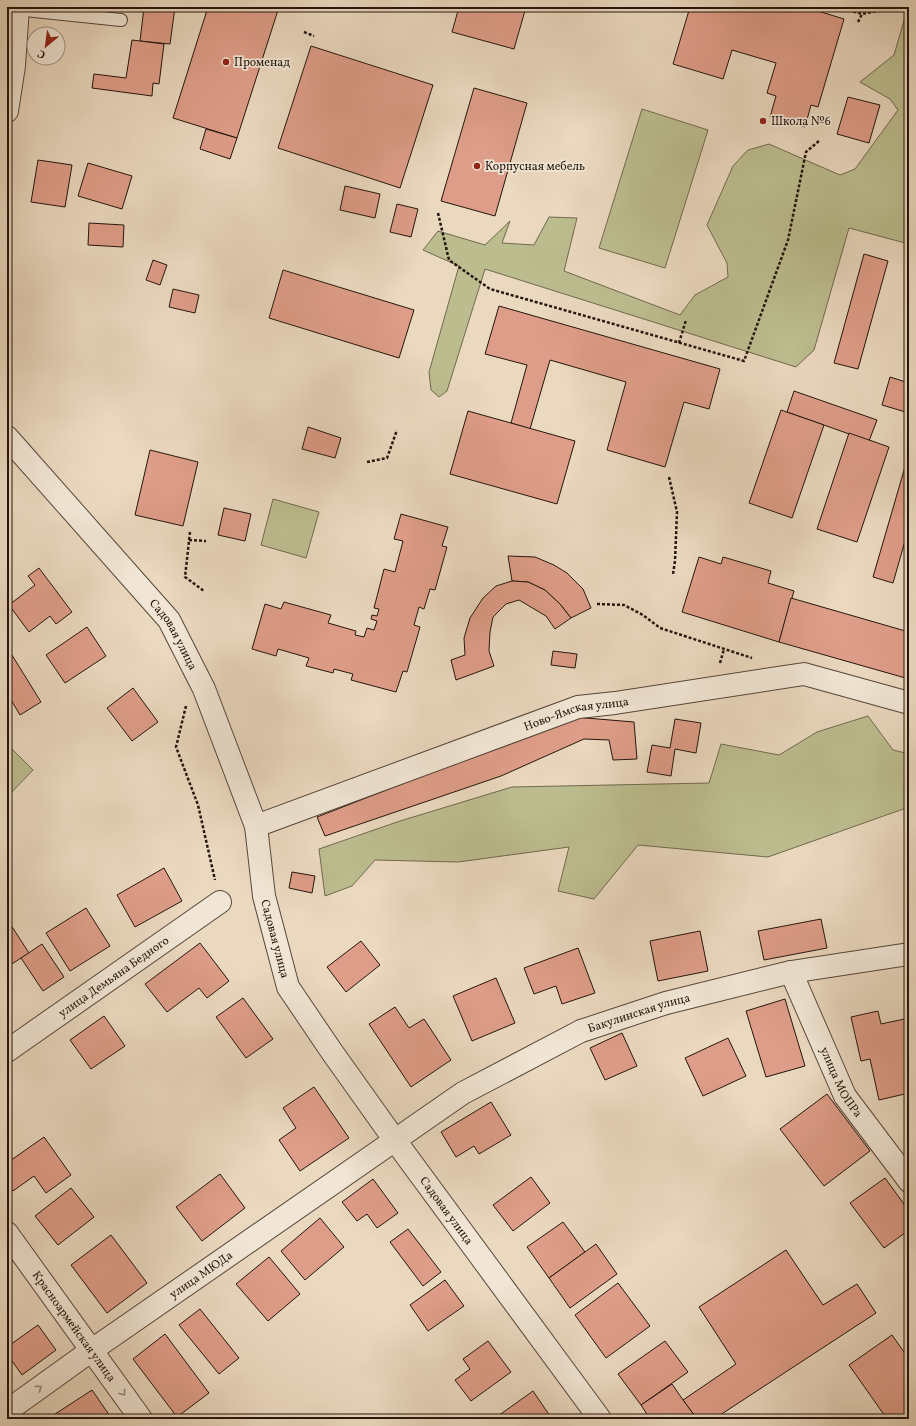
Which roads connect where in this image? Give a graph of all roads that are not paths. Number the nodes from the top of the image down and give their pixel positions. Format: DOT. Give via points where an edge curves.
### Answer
graph roads {
  1 [pos="18,8"];
  2 [pos="121,20"];
  3 [pos="7,111"];
  4 [pos="7,437"];
  5 [pos="909,703"];
  6 [pos="256,826"];
  7 [pos="220,902"];
  8 [pos="909,954"];
  9 [pos="791,972"];
  10 [pos="7,1052"];
  11 [pos="394,1139"];
  12 [pos="909,1181"];
  13 [pos="7,1233"];
  14 [pos="92,1350"];
  15 [pos="7,1411"];
  16 [pos="141,1419"];
  17 [pos="600,1419"];
  1 -- 2 [label="lane"];
  1 -- 3 [label="street" via="14,66"];
  4 -- 6 [label="street, Садовая улица" via="169,620 204,689"];
  5 -- 6 [label="street, Ново-Ямская улица" via="804,674 578,707"];
  6 -- 11 [label="street, Садовая улица" via="264,896 288,986"];
  7 -- 10 [label="street, улица Демьяна Бедного"];
  8 -- 9 [label="street, Бакулинская улица"];
  9 -- 11 [label="street, Бакулинская улица" via="666,1003 581,1031 463,1093"];
  9 -- 12 [label="street, улица МОПРа" via="845,1096"];
  11 -- 14 [label="street, улица МЮДа"];
  11 -- 17 [label="street, Садовая улица"];
  13 -- 14 [label="street, Красноармейская улица"];
  15 -- 14 [label="street, улица МЮДа, one-way"];
  14 -- 16 [label="street, Красноармейская улица, one-way"];
}
